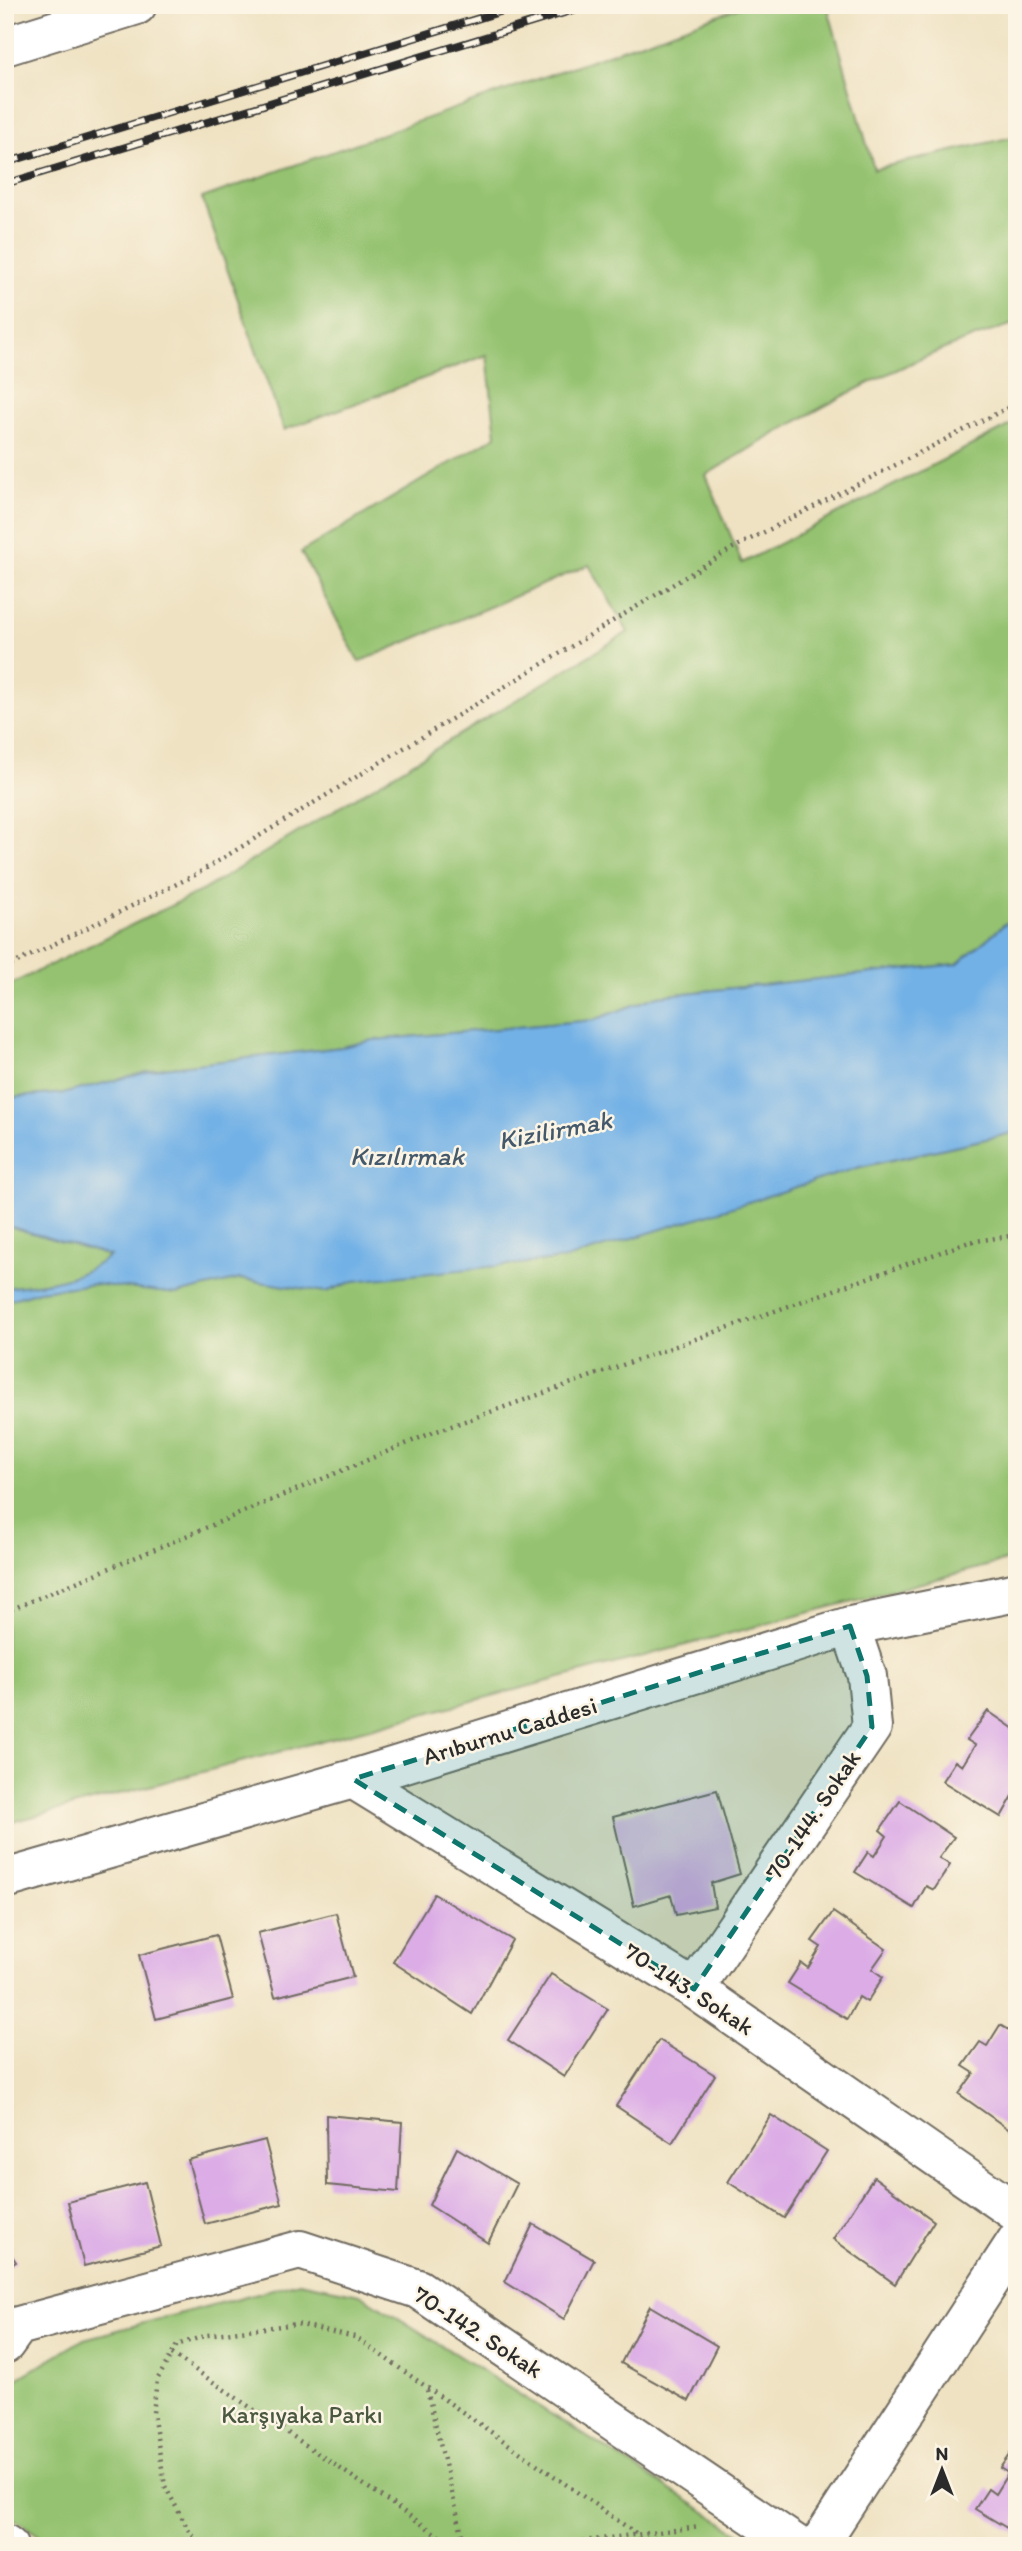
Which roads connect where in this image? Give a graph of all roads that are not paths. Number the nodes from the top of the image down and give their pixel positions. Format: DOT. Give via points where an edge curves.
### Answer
graph roads {
  1 [pos="137,5"];
  2 [pos="5,46"];
  3 [pos="1017,1592"];
  4 [pos="850,1626"];
  5 [pos="353,1779"];
  6 [pos="5,1879"];
  7 [pos="694,1989"];
  8 [pos="1017,2213"];
  9 [pos="1017,2239"];
  10 [pos="5,2344"];
  11 [pos="798,2546"];
  12 [pos="818,2546"];
  1 -- 2 [label="main road"];
  3 -- 4 [label="main road, Arıburnu Caddesi"];
  4 -- 5 [label="main road, Arıburnu Caddesi"];
  4 -- 7 [label="main road, 70-144. Sokak" via="867,1676 873,1727"];
  5 -- 6 [label="main road, Arıburnu Caddesi"];
  5 -- 7 [label="main road, 70-143. Sokak"];
  7 -- 8 [label="main road, 70-143. Sokak"];
  9 -- 12 [label="main road"];
  10 -- 11 [label="main road, 70-142. Sokak" via="18,2326 300,2250 418,2290"];
}
